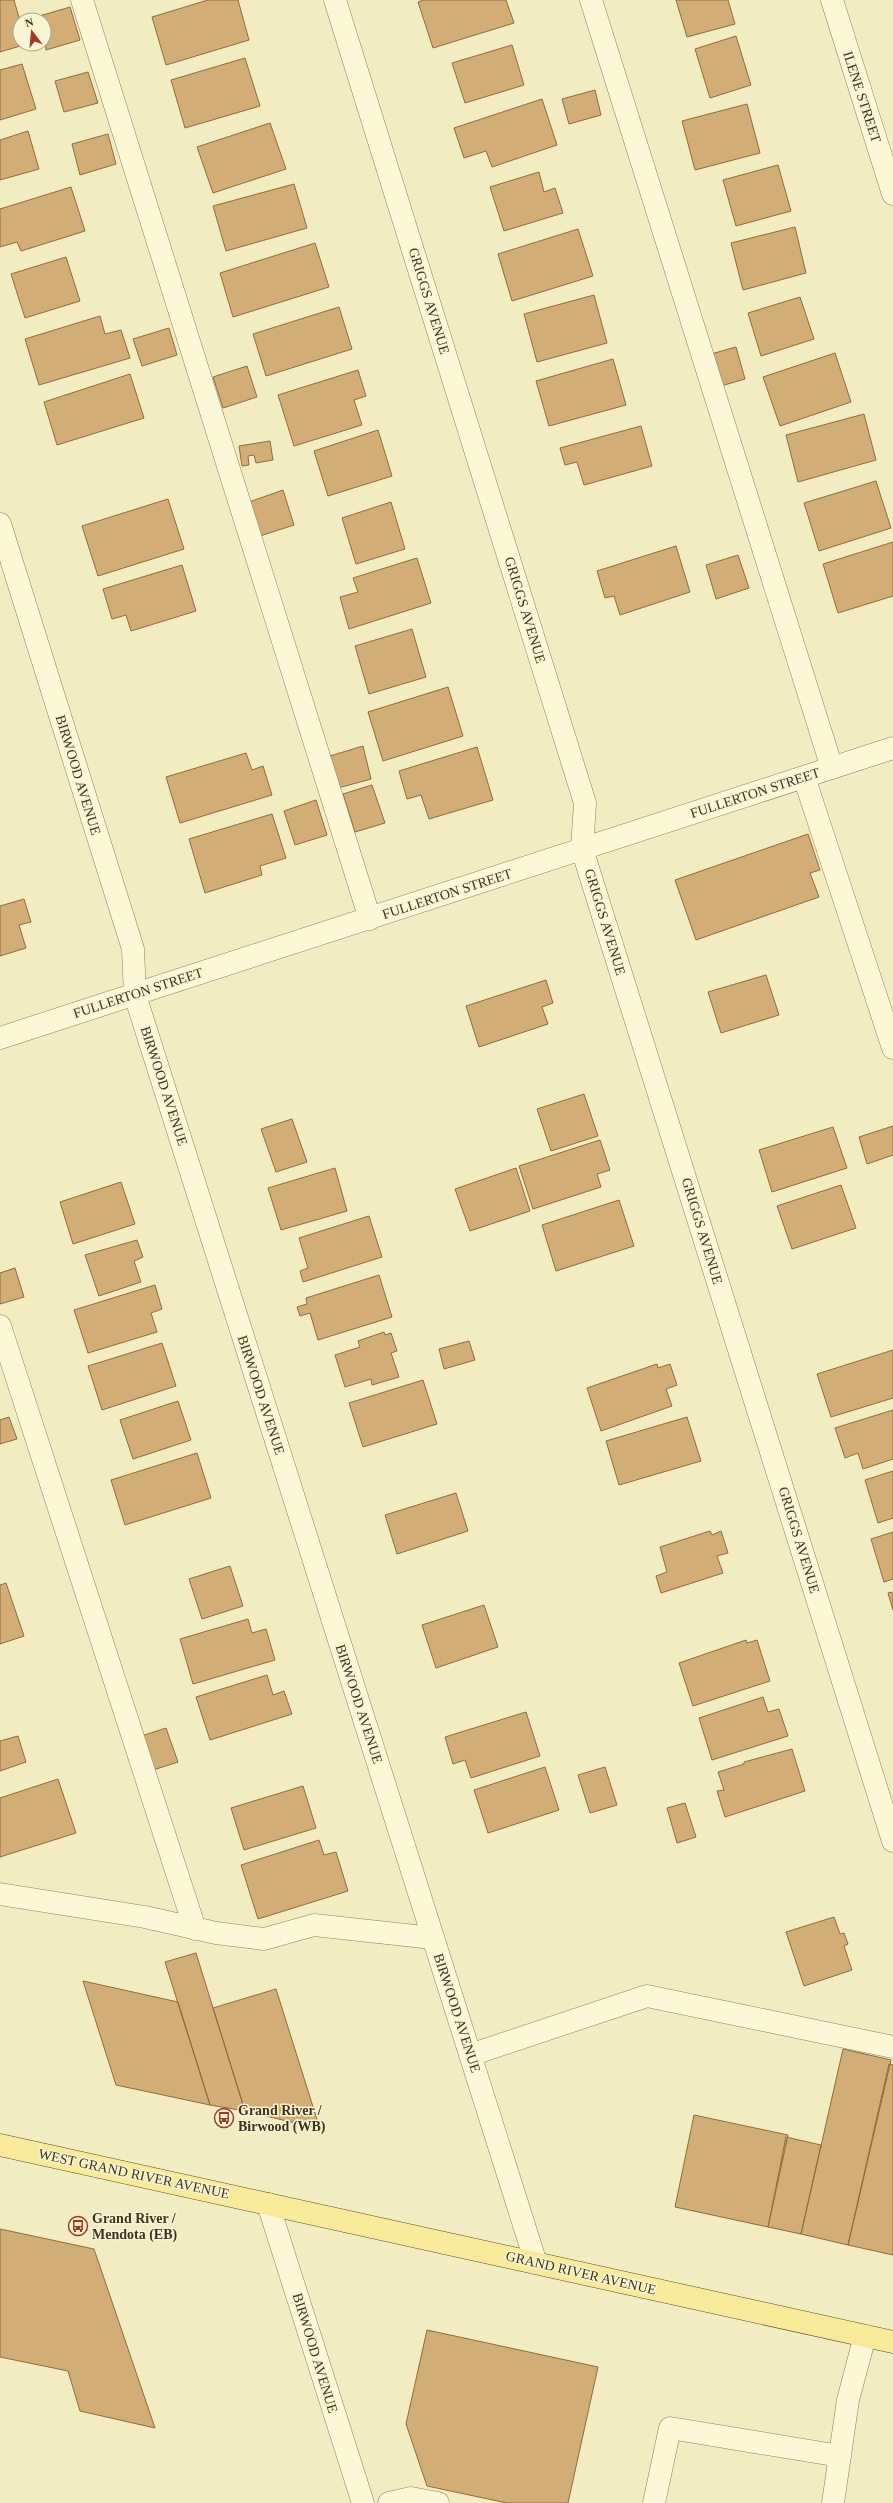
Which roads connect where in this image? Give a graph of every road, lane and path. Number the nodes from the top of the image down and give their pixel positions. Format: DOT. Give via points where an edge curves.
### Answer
graph roads {
  1 [pos="82,0"];
  2 [pos="335,0"];
  3 [pos="591,0"];
  4 [pos="832,0"];
  5 [pos="893,194"];
  6 [pos="0,524"];
  7 [pos="893,748"];
  8 [pos="832,768"];
  9 [pos="804,777"];
  10 [pos="582,849"];
  11 [pos="370,919"];
  12 [pos="135,995"];
  13 [pos="0,1038"];
  14 [pos="893,1048"];
  15 [pos="0,1326"];
  16 [pos="893,1841"];
  17 [pos="0,1894"];
  18 [pos="195,1929"];
  19 [pos="433,1938"];
  20 [pos="893,2047"];
  21 [pos="470,2055"];
  22 [pos="0,2145"];
  23 [pos="268,2204"];
  24 [pos="536,2263"];
  25 [pos="865,2336"];
  26 [pos="893,2342"];
  27 [pos="840,2456"];
  28 [pos="363,2503"];
  29 [pos="389,2503"];
  30 [pos="438,2503"];
  31 [pos="654,2503"];
  32 [pos="833,2503"];
  1 -- 11 [label="street"];
  2 -- 10 [label="street, GRIGGS AVENUE" via="585,803"];
  3 -- 8 [label="street"];
  4 -- 5 [label="street, ILENE STREET"];
  6 -- 12 [label="street, BIRWOOD AVENUE" via="133,949"];
  7 -- 8 [label="street, FULLERTON STREET"];
  8 -- 9 [label="street, FULLERTON STREET"];
  9 -- 10 [label="street, FULLERTON STREET"];
  9 -- 14 [label="street"];
  10 -- 11 [label="street, FULLERTON STREET"];
  10 -- 16 [label="street, GRIGGS AVENUE"];
  11 -- 12 [label="street, FULLERTON STREET"];
  12 -- 13 [label="street, FULLERTON STREET"];
  12 -- 19 [label="street, BIRWOOD AVENUE"];
  15 -- 18 [label="street"];
  17 -- 18 [label="street" via="145,1917"];
  18 -- 19 [label="street" via="264,1939 314,1925"];
  19 -- 21 [label="street, BIRWOOD AVENUE"];
  20 -- 21 [label="street" via="647,1996"];
  21 -- 24 [label="street, BIRWOOD AVENUE"];
  22 -- 23 [label="main road, WEST GRAND RIVER AVENUE"];
  23 -- 24 [label="main road, GRAND RIVER AVENUE"];
  23 -- 28 [label="street, BIRWOOD AVENUE"];
  24 -- 25 [label="main road, GRAND RIVER AVENUE"];
  25 -- 26 [label="main road, GRAND RIVER AVENUE"];
  25 -- 27 [label="street" via="848,2400"];
  27 -- 31 [label="street" via="670,2428"];
  27 -- 32 [label="street"];
  29 -- 30 [label="street" via="412,2498"];
}
